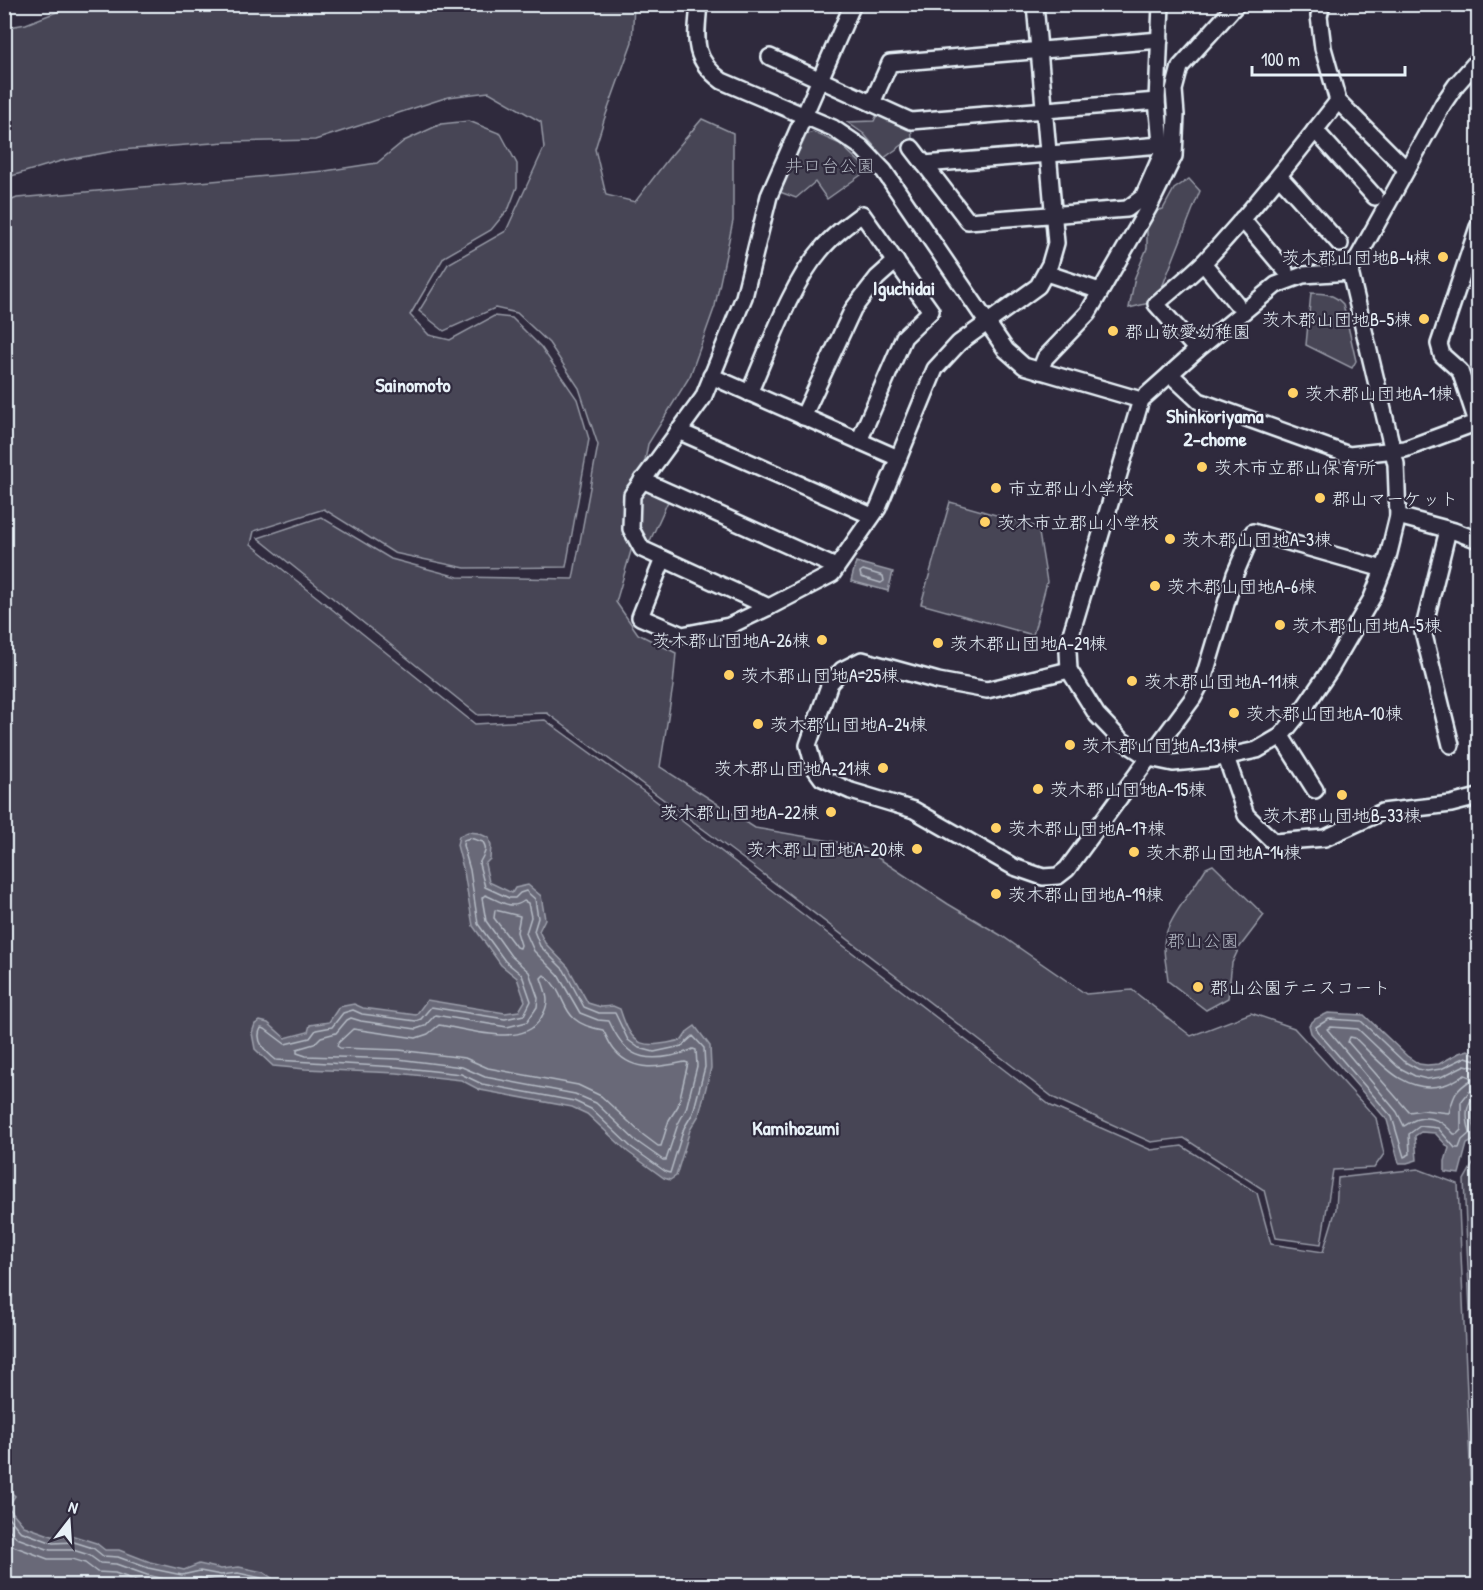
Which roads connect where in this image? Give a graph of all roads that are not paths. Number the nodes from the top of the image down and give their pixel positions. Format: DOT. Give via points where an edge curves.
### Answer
graph roads {
  1 [pos="699,4"];
  2 [pos="853,4"];
  3 [pos="1035,4"];
  4 [pos="1161,4"];
  5 [pos="1237,4"];
  6 [pos="1322,4"];
  7 [pos="1161,40"];
  8 [pos="1039,50"];
  9 [pos="770,57"];
  10 [pos="1479,60"];
  11 [pos="820,80"];
  12 [pos="1157,101"];
  13 [pos="1338,101"];
  14 [pos="872,103"];
  15 [pos="1044,110"];
  16 [pos="804,116"];
  17 [pos="1316,130"];
  18 [pos="1161,145"];
  19 [pos="912,148"];
  20 [pos="1048,155"];
  21 [pos="924,164"];
  22 [pos="1406,169"];
  23 [pos="1279,177"];
  24 [pos="1375,197"];
  25 [pos="1053,215"];
  26 [pos="1242,219"];
  27 [pos="1479,228"];
  28 [pos="1340,244"];
  29 [pos="896,261"];
  30 [pos="1203,263"];
  31 [pos="1285,270"];
  32 [pos="1350,272"];
  33 [pos="1046,273"];
  34 [pos="1100,291"];
  35 [pos="1236,303"];
  36 [pos="988,324"];
  37 [pos="1197,350"];
  38 [pos="1040,371"];
  39 [pos="1170,374"];
  40 [pos="711,376"];
  41 [pos="749,393"];
  42 [pos="1141,400"];
  43 [pos="803,417"];
  44 [pos="1478,422"];
  45 [pos="678,431"];
  46 [pos="859,441"];
  47 [pos="1393,450"];
  48 [pos="898,458"];
  49 [pos="642,480"];
  50 [pos="872,516"];
  51 [pos="1398,516"];
  52 [pos="1448,530"];
  53 [pos="1479,540"];
  54 [pos="663,559"];
  55 [pos="836,567"];
  56 [pos="1383,569"];
  57 [pos="769,607"];
  58 [pos="1069,670"];
  59 [pos="1281,736"];
  60 [pos="1450,745"];
  61 [pos="1227,757"];
  62 [pos="1149,758"];
  63 [pos="1316,790"];
  64 [pos="1479,797"];
  1 -- 16 [label="street" via="696,45 708,71 722,81"];
  2 -- 11 [label="street"];
  3 -- 8 [label="street"];
  4 -- 7 [label="street"];
  5 -- 34 [label="street" via="1180,67 1174,90 1174,156"];
  6 -- 13 [label="street" via="1319,16 1323,48"];
  7 -- 8 [label="street"];
  7 -- 12 [label="street"];
  8 -- 14 [label="street" via="890,63"];
  8 -- 15 [label="street"];
  9 -- 11 [label="street"];
  10 -- 22 [label="street" via="1443,104"];
  11 -- 14 [label="street"];
  11 -- 16 [label="street"];
  12 -- 15 [label="street"];
  12 -- 18 [label="street"];
  13 -- 17 [label="street"];
  13 -- 22 [label="street"];
  14 -- 15 [label="street" via="911,121"];
  15 -- 20 [label="street"];
  16 -- 36 [label="street" via="843,134 884,171"];
  16 -- 40 [label="street" via="769,196 744,297"];
  17 -- 23 [label="street"];
  17 -- 24 [label="street"];
  18 -- 20 [label="street"];
  18 -- 25 [label="street" via="1162,154 1143,197 1127,209"];
  19 -- 21 [label="street"];
  20 -- 21 [label="street"];
  20 -- 25 [label="street"];
  21 -- 25 [label="street" via="968,221"];
  22 -- 32 [label="street"];
  23 -- 26 [label="street"];
  23 -- 28 [label="street"];
  25 -- 33 [label="street" via="1056,243"];
  26 -- 30 [label="street"];
  26 -- 31 [label="street"];
  27 -- 44 [label="street" via="1439,344 1442,355 1460,371"];
  29 -- 41 [label="street" via="862,214 841,229 799,281"];
  29 -- 43 [label="street" via="853,309"];
  29 -- 46 [label="street" via="931,311 904,337"];
  30 -- 35 [label="street"];
  30 -- 37 [label="street" via="1156,304"];
  32 -- 37 [label="street" via="1303,275 1276,285"];
  32 -- 47 [label="street"];
  33 -- 34 [label="street"];
  33 -- 36 [label="street" via="1038,286"];
  34 -- 38 [label="street" via="1088,313 1045,358"];
  36 -- 38 [label="street" via="1006,350 1024,366"];
  36 -- 48 [label="street" via="959,343 935,369"];
  37 -- 39 [label="street"];
  38 -- 42 [label="street"];
  39 -- 42 [label="street"];
  39 -- 47 [label="street" via="1198,401 1349,455"];
  40 -- 41 [label="street"];
  40 -- 45 [label="street" via="703,398"];
  41 -- 43 [label="street"];
  42 -- 58 [label="street" via="1071,634"];
  43 -- 46 [label="street"];
  44 -- 47 [label="street"];
  45 -- 49 [label="street"];
  45 -- 50 [label="street"];
  46 -- 48 [label="street"];
  47 -- 51 [label="street"];
  48 -- 50 [label="street"];
  49 -- 54 [label="street" via="632,495 631,529 642,549"];
  49 -- 55 [label="street"];
  50 -- 55 [label="street"];
  51 -- 52 [label="street"];
  51 -- 56 [label="street"];
  52 -- 53 [label="street"];
  52 -- 60 [label="street" via="1423,631"];
  54 -- 57 [label="street"];
  54 -- 57 [label="street" via="639,617 682,635 729,626"];
  55 -- 57 [label="street" via="832,574"];
  56 -- 59 [label="street" via="1372,598 1330,670"];
  56 -- 62 [label="street" via="1253,532 1235,574 1204,677"];
  58 -- 62 [label="street" via="1097,715 1120,739"];
  58 -- 62 [label="street" via="987,690 862,660 842,670 830,683 808,745 814,767 822,778 914,810 1014,867 1044,877 1058,876 1067,869"];
  59 -- 61 [label="street" via="1257,750"];
  59 -- 63 [label="street"];
  61 -- 62 [label="street" via="1173,764"];
  61 -- 64 [label="street" via="1246,815 1274,842 1325,838 1382,812"];
}
